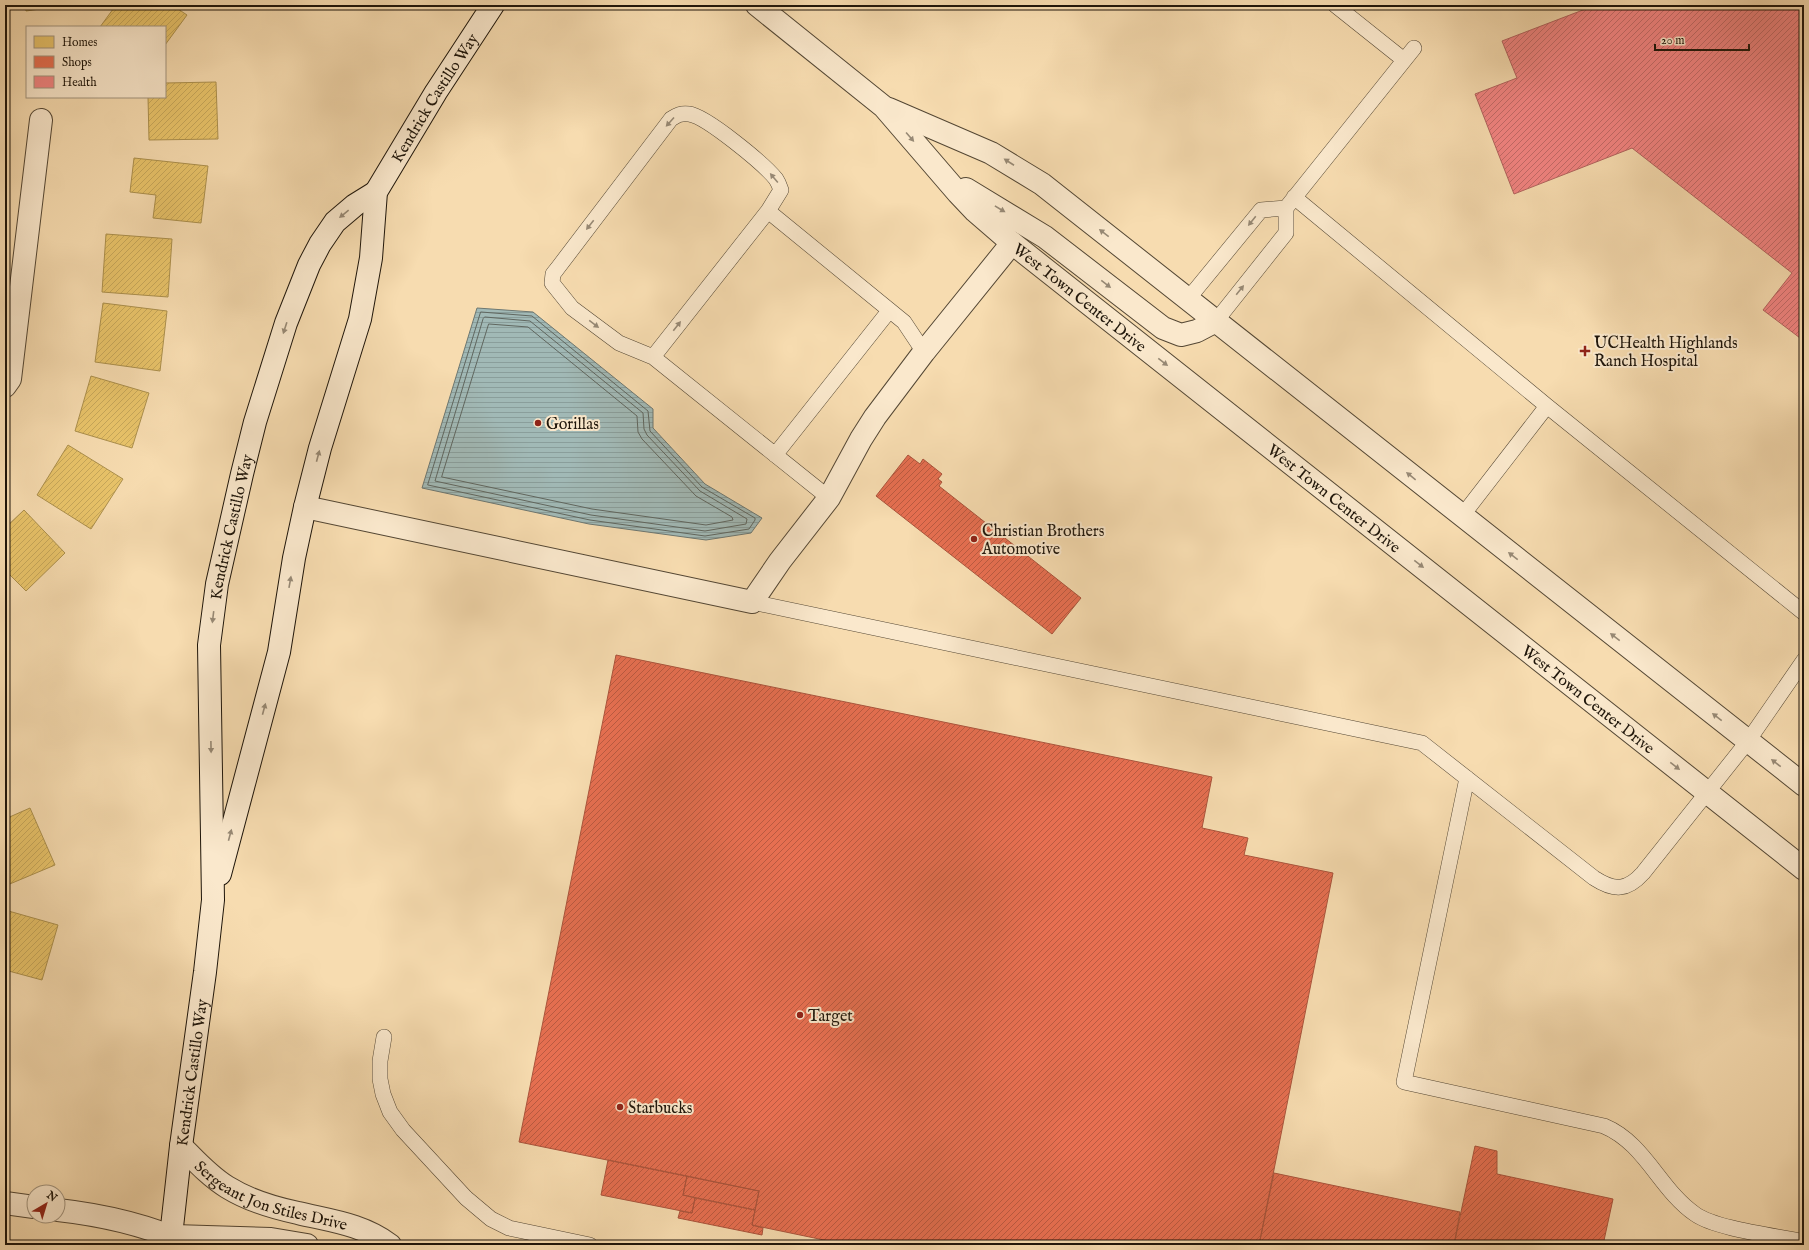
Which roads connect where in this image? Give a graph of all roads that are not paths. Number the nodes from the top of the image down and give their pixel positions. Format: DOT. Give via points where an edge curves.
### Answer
graph roads {
  1 [pos="493,5"];
  2 [pos="757,5"];
  3 [pos="1335,5"];
  4 [pos="1414,48"];
  5 [pos="1404,60"];
  6 [pos="884,107"];
  7 [pos="41,120"];
  8 [pos="942,174"];
  9 [pos="376,192"];
  10 [pos="1290,203"];
  11 [pos="768,211"];
  12 [pos="1012,243"];
  13 [pos="1188,299"];
  14 [pos="889,310"];
  15 [pos="1216,321"];
  16 [pos="924,352"];
  17 [pos="653,357"];
  18 [pos="5,386"];
  19 [pos="1547,406"];
  20 [pos="775,455"];
  21 [pos="829,498"];
  22 [pos="305,507"];
  23 [pos="1462,516"];
  24 [pos="752,602"];
  25 [pos="1804,613"];
  26 [pos="1804,660"];
  27 [pos="1748,741"];
  28 [pos="1467,778"];
  29 [pos="1804,785"];
  30 [pos="1708,792"];
  31 [pos="1804,869"];
  32 [pos="213,900"];
  33 [pos="384,1037"];
  34 [pos="181,1146"];
  35 [pos="5,1203"];
  36 [pos="26,1206"];
  37 [pos="66,1211"];
  38 [pos="171,1241"];
  39 [pos="1804,1242"];
  40 [pos="191,1245"];
  41 [pos="307,1245"];
  42 [pos="390,1245"];
  43 [pos="590,1245"];
  1 -- 9 [label="street, Kendrick Castillo Way" via="436,92"];
  2 -- 6 [label="street, West Town Center Drive"];
  3 -- 5 [label="lane"];
  4 -- 5 [label="lane"];
  5 -- 10 [label="lane"];
  6 -- 8 [label="street, West Town Center Drive, one-way"];
  13 -- 6 [label="street, West Town Center Drive, one-way" via="1042,184 1002,158"];
  7 -- 18 [label="street" via="10,379"];
  8 -- 12 [label="street, West Town Center Drive" via="975,211"];
  8 -- 15 [label="street, one-way" via="1045,237 1163,328 1181,335 1198,331"];
  22 -- 9 [label="street, Kendrick Castillo Way, one-way" via="320,448 360,319 371,258"];
  9 -- 32 [label="street, Kendrick Castillo Way, one-way" via="335,222 309,265 276,355 242,474 218,584 209,645"];
  10 -- 13 [label="lane, one-way" via="1261,210"];
  15 -- 10 [label="lane, one-way" via="1286,233"];
  10 -- 19 [label="lane"];
  11 -- 14 [label="lane"];
  17 -- 11 [label="lane, one-way"];
  11 -- 17 [label="lane, one-way" via="781,190 777,180 749,154 704,120 690,114 680,114 671,119 553,274 552,283 572,308 618,343"];
  12 -- 16 [label="street"];
  12 -- 30 [label="street, West Town Center Drive, one-way"];
  13 -- 15 [label="street, West Town Center Drive"];
  14 -- 16 [label="lane" via="904,322"];
  14 -- 20 [label="lane"];
  23 -- 15 [label="street, West Town Center Drive, one-way"];
  16 -- 21 [label="street" via="872,422"];
  17 -- 20 [label="lane"];
  19 -- 23 [label="lane"];
  19 -- 25 [label="lane"];
  20 -- 21 [label="lane"];
  21 -- 24 [label="street"];
  22 -- 24 [label="street"];
  32 -- 22 [label="street, Kendrick Castillo Way, one-way" via="279,652"];
  27 -- 23 [label="street, West Town Center Drive, one-way"];
  24 -- 28 [label="lane" via="1422,743"];
  26 -- 27 [label="lane"];
  29 -- 27 [label="street, West Town Center Drive, one-way"];
  27 -- 30 [label="lane"];
  28 -- 30 [label="lane" via="1594,878 1618,888 1630,885 1640,878"];
  28 -- 39 [label="lane" via="1404,1082 1615,1130 1633,1145 1678,1198 1696,1214 1720,1225"];
  30 -- 31 [label="street, West Town Center Drive"];
  32 -- 34 [label="street, Kendrick Castillo Way"];
  33 -- 43 [label="lane" via="380,1079 390,1112 403,1130 466,1198 496,1222 510,1228"];
  34 -- 38 [label="street, Kendrick Castillo Way"];
  34 -- 42 [label="street, Sergeant Jon Stiles Drive" via="205,1170 226,1186 247,1197 298,1213 359,1227"];
  35 -- 36 [label="street"];
  37 -- 38 [label="street" via="90,1214"];
  38 -- 40 [label="street"];
  38 -- 41 [label="street" via="271,1239"];
}
